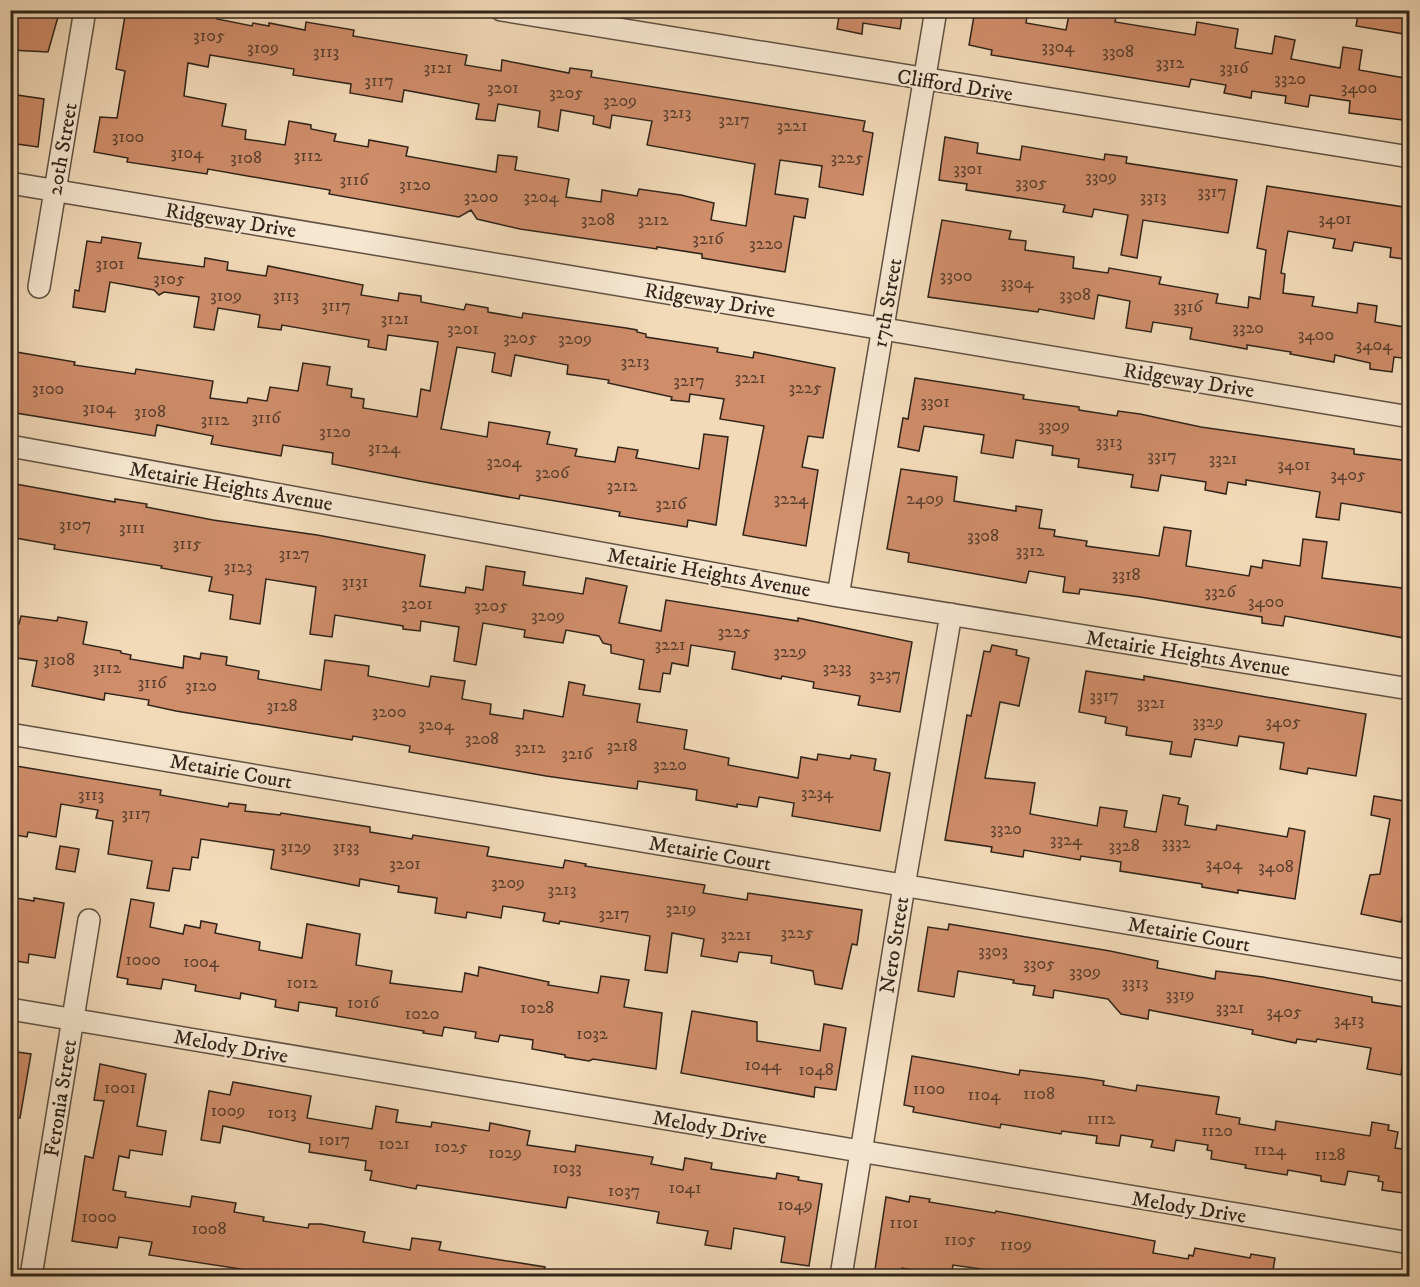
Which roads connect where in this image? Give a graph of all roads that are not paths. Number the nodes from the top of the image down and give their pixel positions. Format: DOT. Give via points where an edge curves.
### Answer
graph roads {
  1 [pos="85,10"];
  2 [pos="501,10"];
  3 [pos="936,10"];
  4 [pos="926,80"];
  5 [pos="1410,157"];
  6 [pos="10,183"];
  7 [pos="54,191"];
  8 [pos="39,287"];
  9 [pos="882,329"];
  10 [pos="1410,417"];
  11 [pos="10,446"];
  12 [pos="838,596"];
  13 [pos="951,614"];
  14 [pos="1410,689"];
  15 [pos="10,734"];
  16 [pos="904,886"];
  17 [pos="89,920"];
  18 [pos="1410,971"];
  19 [pos="10,1010"];
  20 [pos="73,1020"];
  21 [pos="860,1152"];
  22 [pos="1410,1243"];
  23 [pos="31,1276"];
  24 [pos="841,1276"];
  1 -- 7 [label="street, 20th Street"];
  2 -- 4 [label="street, Clifford Drive"];
  3 -- 4 [label="street, 17th Street"];
  4 -- 5 [label="street, Clifford Drive"];
  4 -- 9 [label="street, 17th Street"];
  6 -- 7 [label="street, Ridgeway Drive"];
  7 -- 8 [label="street, 20th Street"];
  7 -- 9 [label="street, Ridgeway Drive"];
  9 -- 10 [label="street, Ridgeway Drive"];
  9 -- 12 [label="street, 17th Street"];
  11 -- 12 [label="street, Metairie Heights Avenue"];
  12 -- 13 [label="street, Metairie Heights Avenue"];
  13 -- 14 [label="street, Metairie Heights Avenue"];
  13 -- 16 [label="street, Nero Street"];
  15 -- 16 [label="street, Metairie Court"];
  16 -- 18 [label="street, Metairie Court"];
  16 -- 21 [label="street, Nero Street"];
  17 -- 20 [label="street, Feronia Street"];
  19 -- 20 [label="street, Melody Drive"];
  20 -- 21 [label="street, Melody Drive"];
  20 -- 23 [label="street, Feronia Street"];
  21 -- 22 [label="street, Melody Drive"];
  21 -- 24 [label="street, Nero Street"];
}
